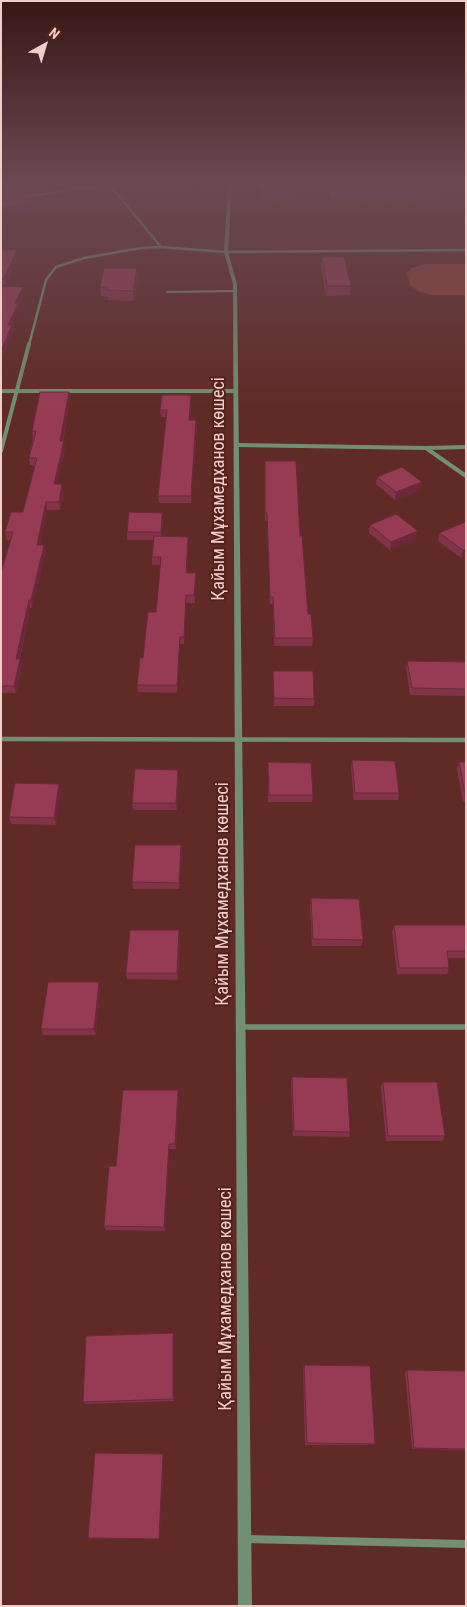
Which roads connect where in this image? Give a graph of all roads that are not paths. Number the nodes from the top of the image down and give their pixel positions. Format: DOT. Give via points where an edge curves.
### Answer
graph roads {
  1 [pos="84,258"];
  2 [pos="228,258"];
  3 [pos="236,291"];
  4 [pos="167,292"];
  5 [pos="1,391"];
  6 [pos="17,391"];
  7 [pos="236,392"];
  8 [pos="236,445"];
  9 [pos="466,447"];
  10 [pos="426,448"];
  11 [pos="1,451"];
  12 [pos="466,476"];
  13 [pos="1,739"];
  14 [pos="239,740"];
  15 [pos="466,740"];
  16 [pos="241,1027"];
  17 [pos="466,1027"];
  18 [pos="245,1539"];
  19 [pos="466,1544"];
  20 [pos="246,1606"];
  1 -- 6 [label="street" via="56,267 46,280"];
  2 -- 3 [label="street, Қайым Мұхамедханов көшесі"];
  3 -- 4 [label="lane"];
  3 -- 7 [label="street, Қайым Мұхамедханов көшесі"];
  5 -- 6 [label="street"];
  6 -- 7 [label="street"];
  6 -- 11 [label="street"];
  7 -- 8 [label="street, Қайым Мұхамедханов көшесі"];
  8 -- 10 [label="street"];
  8 -- 14 [label="street, Қайым Мұхамедханов көшесі"];
  9 -- 10 [label="street"];
  10 -- 12 [label="street"];
  13 -- 14 [label="street"];
  14 -- 15 [label="street"];
  14 -- 16 [label="street, Қайым Мұхамедханов көшесі"];
  16 -- 17 [label="street"];
  16 -- 18 [label="street, Қайым Мұхамедханов көшесі"];
  18 -- 19 [label="street"];
  18 -- 20 [label="street, Қайым Мұхамедханов көшесі"];
}
